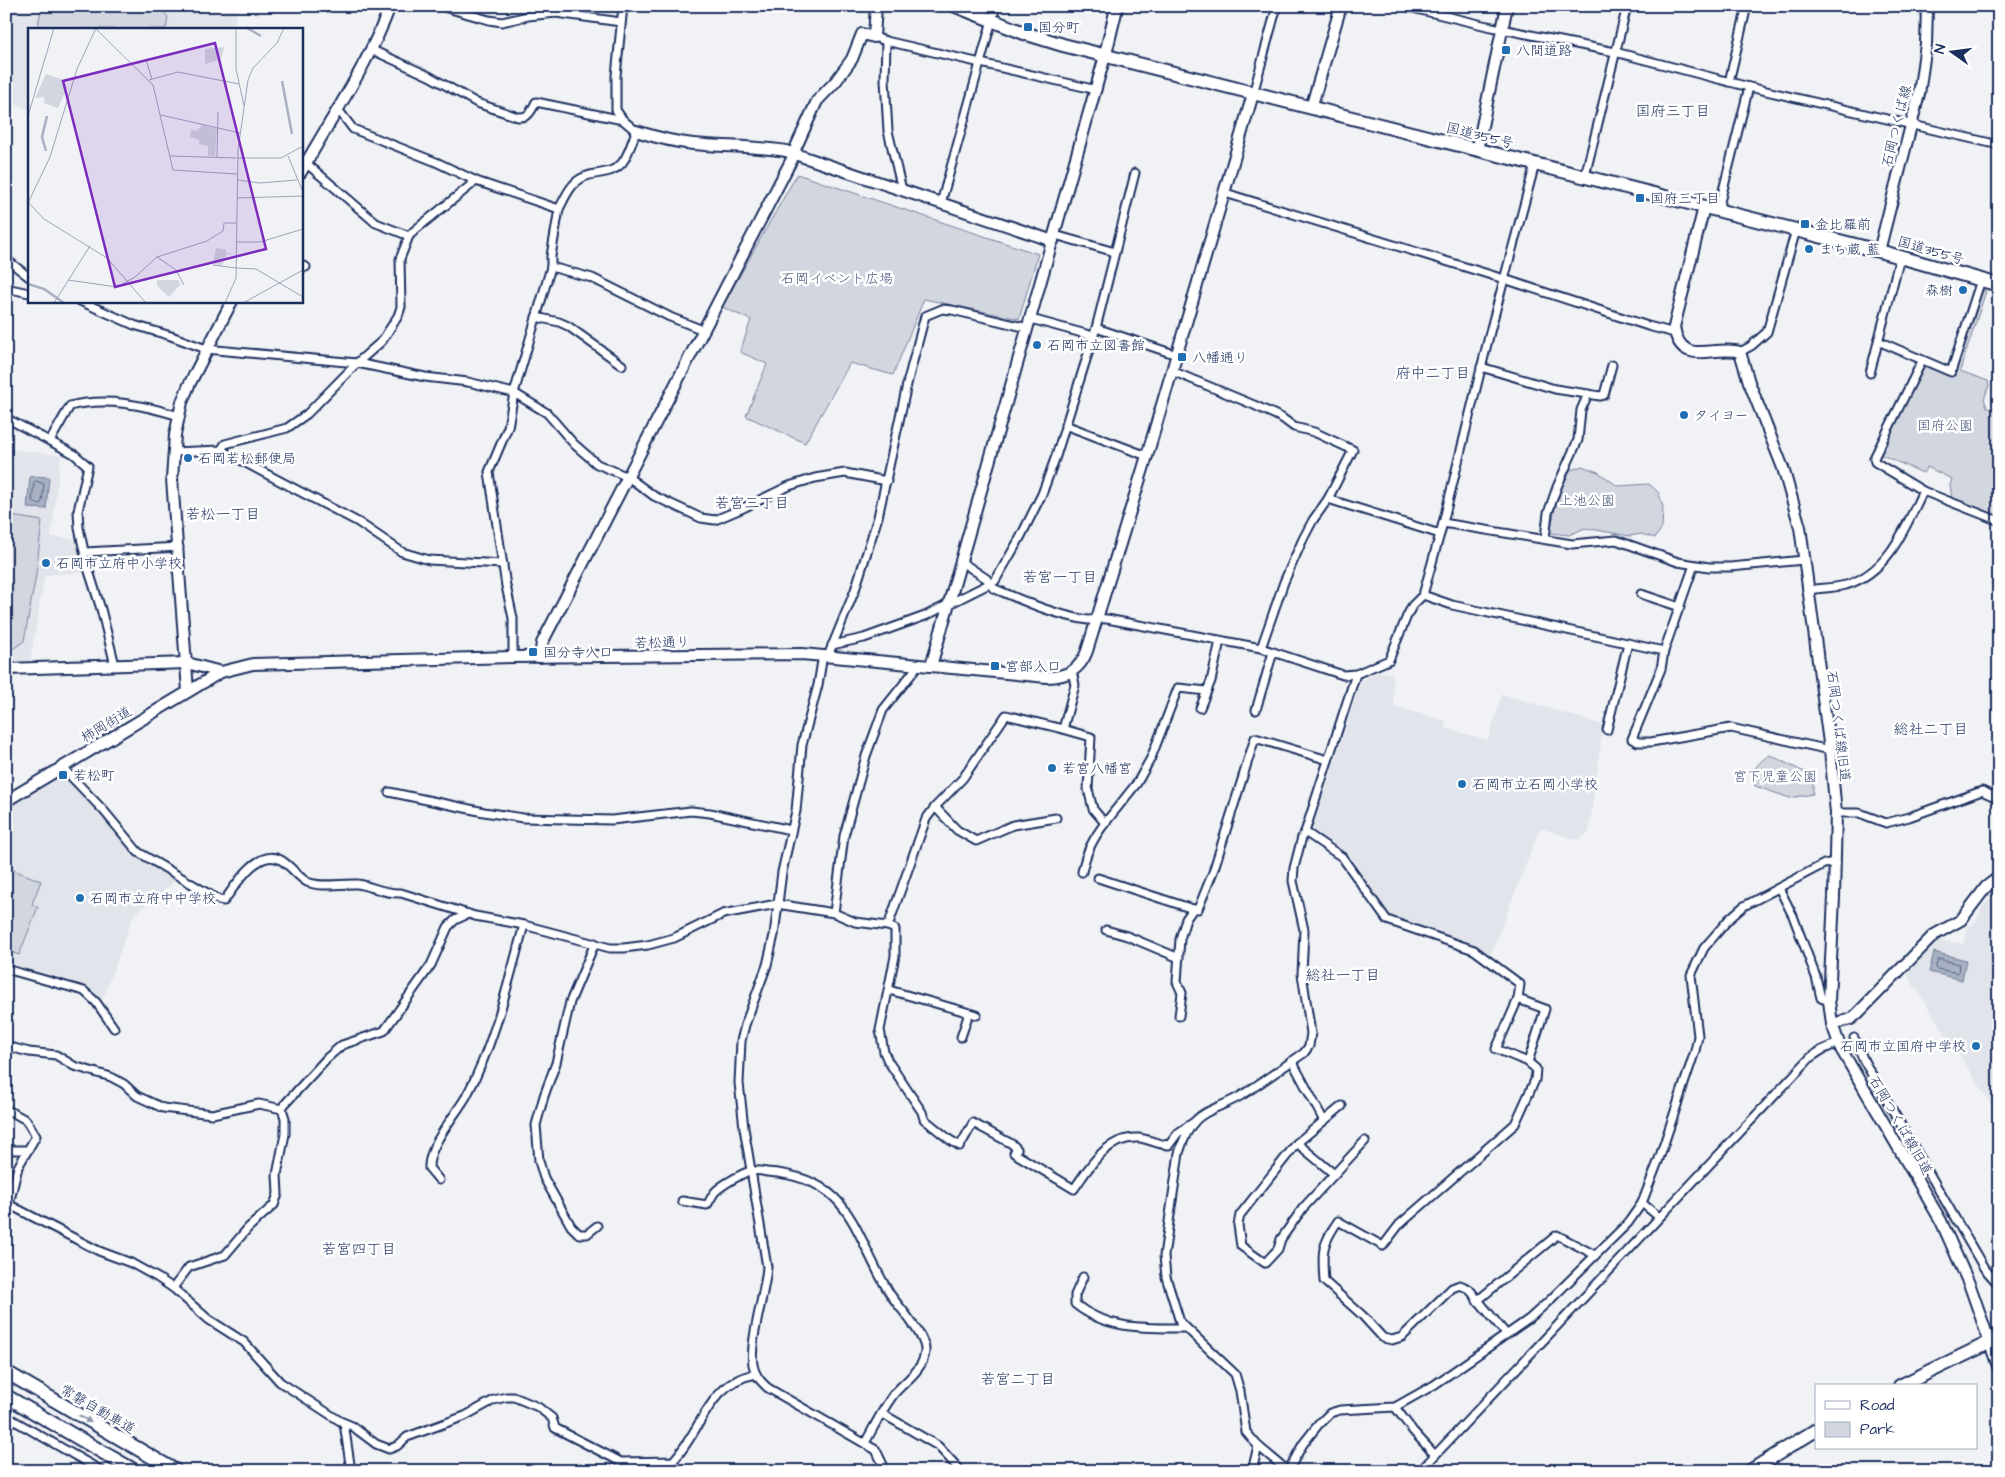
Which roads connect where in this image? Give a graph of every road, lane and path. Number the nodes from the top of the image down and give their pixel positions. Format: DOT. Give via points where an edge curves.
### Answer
graph roads {
  1 [pos="390,6"];
  2 [pos="440,6"];
  3 [pos="623,6"];
  4 [pos="876,6"];
  5 [pos="956,6"];
  6 [pos="996,6"];
  7 [pos="1117,6"];
  8 [pos="1277,6"];
  9 [pos="1341,6"];
  10 [pos="1404,6"];
  11 [pos="1507,6"];
  12 [pos="1627,6"];
  13 [pos="1747,6"];
  14 [pos="1927,6"];
  15 [pos="993,21"];
  16 [pos="621,22"];
  17 [pos="1503,29"];
  18 [pos="874,37"];
  19 [pos="886,41"];
  20 [pos="370,49"];
  21 [pos="1615,52"];
  22 [pos="1105,56"];
  23 [pos="980,62"];
  24 [pos="1729,82"];
  25 [pos="1749,87"];
  26 [pos="1097,90"];
  27 [pos="1253,94"];
  28 [pos="338,108"];
  29 [pos="1311,108"];
  30 [pos="623,120"];
  31 [pos="1911,125"];
  32 [pos="636,131"];
  33 [pos="1999,145"];
  34 [pos="1477,150"];
  35 [pos="794,155"];
  36 [pos="1535,164"];
  37 [pos="304,168"];
  38 [pos="1135,173"];
  39 [pos="1585,176"];
  40 [pos="476,181"];
  41 [pos="902,190"];
  42 [pos="1225,193"];
  43 [pos="941,203"];
  44 [pos="1704,207"];
  45 [pos="559,210"];
  46 [pos="1718,210"];
  47 [pos="1796,230"];
  48 [pos="409,236"];
  49 [pos="1054,238"];
  50 [pos="1879,251"];
  51 [pos="1115,252"];
  52 [pos="1900,256"];
  53 [pos="6,259"];
  54 [pos="551,267"];
  55 [pos="28,276"];
  56 [pos="1504,279"];
  57 [pos="1980,280"];
  58 [pos="1999,285"];
  59 [pos="6,288"];
  60 [pos="28,293"];
  61 [pos="82,302"];
  62 [pos="231,302"];
  63 [pos="536,317"];
  64 [pos="1030,324"];
  65 [pos="703,330"];
  66 [pos="1094,332"];
  67 [pos="1675,333"];
  68 [pos="1878,341"];
  69 [pos="206,349"];
  70 [pos="1740,352"];
  71 [pos="1177,355"];
  72 [pos="1922,361"];
  73 [pos="357,363"];
  74 [pos="622,365"];
  75 [pos="1612,365"];
  76 [pos="1480,367"];
  77 [pos="1172,371"];
  78 [pos="1870,373"];
  79 [pos="514,392"];
  80 [pos="1588,394"];
  81 [pos="179,416"];
  82 [pos="6,418"];
  83 [pos="1066,425"];
  84 [pos="50,441"];
  85 [pos="221,450"];
  86 [pos="173,452"];
  87 [pos="1148,456"];
  88 [pos="628,477"];
  89 [pos="887,481"];
  90 [pos="1923,492"];
  91 [pos="1328,499"];
  92 [pos="1999,521"];
  93 [pos="1444,523"];
  94 [pos="1440,534"];
  95 [pos="1545,538"];
  96 [pos="179,546"];
  97 [pos="85,552"];
  98 [pos="1804,560"];
  99 [pos="960,562"];
  100 [pos="503,564"];
  101 [pos="1694,565"];
  102 [pos="1999,577"];
  103 [pos="990,584"];
  104 [pos="1999,586"];
  105 [pos="1807,590"];
  106 [pos="1641,594"];
  107 [pos="1423,595"];
  108 [pos="947,605"];
  109 [pos="1680,607"];
  110 [pos="1097,618"];
  111 [pos="1220,641"];
  112 [pos="1628,643"];
  113 [pos="832,645"];
  114 [pos="1262,648"];
  115 [pos="1664,651"];
  116 [pos="1273,652"];
  117 [pos="826,656"];
  118 [pos="513,657"];
  119 [pos="540,657"];
  120 [pos="187,664"];
  121 [pos="917,664"];
  122 [pos="115,665"];
  123 [pos="930,666"];
  124 [pos="6,669"];
  125 [pos="1072,671"];
  126 [pos="221,672"];
  127 [pos="1356,674"];
  128 [pos="188,691"];
  129 [pos="1207,691"];
  130 [pos="1200,708"];
  131 [pos="1256,710"];
  132 [pos="1063,729"];
  133 [pos="1607,730"];
  134 [pos="1830,750"];
  135 [pos="1328,760"];
  136 [pos="62,767"];
  137 [pos="390,792"];
  138 [pos="1998,797"];
  139 [pos="6,801"];
  140 [pos="934,808"];
  141 [pos="1836,813"];
  142 [pos="1056,818"];
  143 [pos="1105,823"];
  144 [pos="791,830"];
  145 [pos="1306,832"];
  146 [pos="1835,862"];
  147 [pos="1082,872"];
  148 [pos="1999,877"];
  149 [pos="1098,878"];
  150 [pos="1779,888"];
  151 [pos="778,904"];
  152 [pos="1193,909"];
  153 [pos="834,912"];
  154 [pos="468,914"];
  155 [pos="524,925"];
  156 [pos="888,926"];
  157 [pos="1106,930"];
  158 [pos="595,943"];
  159 [pos="1178,958"];
  160 [pos="6,969"];
  161 [pos="889,990"];
  162 [pos="1518,999"];
  163 [pos="1829,1001"];
  164 [pos="969,1012"];
  165 [pos="977,1015"];
  166 [pos="1179,1016"];
  167 [pos="1832,1024"];
  168 [pos="114,1028"];
  169 [pos="961,1037"];
  170 [pos="1854,1038"];
  171 [pos="1838,1043"];
  172 [pos="6,1046"];
  173 [pos="1292,1061"];
  174 [pos="1528,1062"];
  175 [pos="1342,1106"];
  176 [pos="6,1109"];
  177 [pos="282,1109"];
  178 [pos="1324,1121"];
  179 [pos="1194,1122"];
  180 [pos="1365,1141"];
  181 [pos="1297,1143"];
  182 [pos="6,1150"];
  183 [pos="28,1150"];
  184 [pos="752,1170"];
  185 [pos="1334,1174"];
  186 [pos="439,1180"];
  187 [pos="682,1201"];
  188 [pos="1642,1202"];
  189 [pos="7,1203"];
  190 [pos="1659,1217"];
  191 [pos="597,1226"];
  192 [pos="1595,1255"];
  193 [pos="1084,1278"];
  194 [pos="1999,1285"];
  195 [pos="173,1288"];
  196 [pos="1477,1301"];
  197 [pos="1185,1328"];
  198 [pos="1506,1334"];
  199 [pos="1994,1340"];
  200 [pos="1999,1369"];
  201 [pos="6,1372"];
  202 [pos="756,1374"];
  203 [pos="1904,1384"];
  204 [pos="6,1396"];
  205 [pos="1395,1407"];
  206 [pos="883,1414"];
  207 [pos="6,1416"];
  208 [pos="344,1423"];
  209 [pos="1815,1431"];
  210 [pos="864,1443"];
  211 [pos="1258,1446"];
  212 [pos="1435,1455"];
  213 [pos="102,1471"];
  214 [pos="135,1471"];
  215 [pos="176,1471"];
  216 [pos="351,1471"];
  217 [pos="886,1471"];
  218 [pos="961,1471"];
  219 [pos="1252,1471"];
  220 [pos="1288,1471"];
  221 [pos="1420,1471"];
  222 [pos="1750,1471"];
  1 -- 20 [label="street"];
  2 -- 16 [label="street" via="502,22 556,13"];
  3 -- 16 [label="street"];
  4 -- 18 [label="street"];
  5 -- 15 [label="highway, 国道355号"];
  6 -- 15 [label="street"];
  7 -- 22 [label="main road"];
  8 -- 27 [label="street"];
  9 -- 29 [label="street"];
  10 -- 17 [label="street"];
  11 -- 17 [label="street"];
  12 -- 21 [label="street"];
  13 -- 24 [label="street"];
  14 -- 31 [label="street, 石岡つくば線" via="1923,70"];
  15 -- 22 [label="highway, 国道355号"];
  15 -- 23 [label="street"];
  16 -- 30 [label="street" via="616,110"];
  17 -- 21 [label="street"];
  17 -- 34 [label="street"];
  18 -- 19 [label="street"];
  18 -- 35 [label="street" via="862,34 852,59 817,101"];
  19 -- 23 [label="street"];
  19 -- 41 [label="street" via="888,131"];
  20 -- 28 [label="street"];
  20 -- 30 [label="street" via="477,103 518,118 529,115 536,102"];
  21 -- 24 [label="street"];
  21 -- 39 [label="street"];
  22 -- 26 [label="street"];
  22 -- 27 [label="highway, 国道355号"];
  23 -- 26 [label="street"];
  23 -- 43 [label="street"];
  24 -- 25 [label="street"];
  25 -- 31 [label="street"];
  25 -- 46 [label="street"];
  26 -- 49 [label="street"];
  27 -- 29 [label="highway, 国道355号"];
  27 -- 42 [label="street"];
  28 -- 37 [label="street"];
  28 -- 40 [label="street" via="353,129"];
  29 -- 34 [label="highway, 国道355号"];
  30 -- 32 [label="street"];
  31 -- 33 [label="street"];
  31 -- 50 [label="street, 石岡つくば線"];
  32 -- 35 [label="street" via="671,141 763,148"];
  32 -- 45 [label="street" via="621,164 613,170 582,177 567,193"];
  34 -- 36 [label="highway, 国道355号"];
  35 -- 41 [label="street"];
  35 -- 65 [label="street"];
  36 -- 39 [label="highway, 国道355号"];
  36 -- 56 [label="street"];
  37 -- 48 [label="street" via="376,223"];
  38 -- 51 [label="street"];
  39 -- 44 [label="highway, 国道355号"];
  40 -- 45 [label="street"];
  40 -- 48 [label="street"];
  41 -- 43 [label="street"];
  42 -- 56 [label="street"];
  42 -- 71 [label="street"];
  43 -- 49 [label="street"];
  44 -- 46 [label="highway, 国道355号"];
  44 -- 67 [label="street"];
  45 -- 54 [label="street" via="550,256"];
  46 -- 47 [label="highway, 国道355号"];
  47 -- 50 [label="highway, 国道355号"];
  47 -- 70 [label="street" via="1768,332"];
  48 -- 73 [label="street" via="400,259 401,307 398,316 382,342"];
  49 -- 51 [label="street"];
  49 -- 64 [label="street"];
  50 -- 52 [label="highway, 国道355号"];
  51 -- 66 [label="street"];
  52 -- 57 [label="highway, 国道355号"];
  52 -- 68 [label="street"];
  53 -- 55 [label="street"];
  54 -- 63 [label="street"];
  54 -- 65 [label="street" via="592,278"];
  56 -- 67 [label="street"];
  56 -- 76 [label="street"];
  57 -- 58 [label="highway, 国道355号"];
  57 -- 72 [label="street" via="1951,372"];
  59 -- 60 [label="street"];
  61 -- 69 [label="street" via="134,326"];
  62 -- 69 [label="street"];
  63 -- 74 [label="street" via="568,326"];
  63 -- 79 [label="street"];
  64 -- 66 [label="street"];
  64 -- 89 [label="street" via="942,309 925,316"];
  64 -- 99 [label="street"];
  65 -- 88 [label="street"];
  66 -- 71 [label="street"];
  66 -- 83 [label="street"];
  67 -- 70 [label="street" via="1682,346 1690,351"];
  68 -- 72 [label="street"];
  68 -- 78 [label="street"];
  69 -- 73 [label="street"];
  69 -- 81 [label="street"];
  70 -- 98 [label="street, 石岡つくば線旧道" via="1792,496"];
  71 -- 77 [label="street"];
  72 -- 90 [label="street" via="1874,460"];
  73 -- 79 [label="street"];
  73 -- 85 [label="street" via="307,414 286,428 225,444"];
  75 -- 80 [label="street" via="1604,395"];
  76 -- 80 [label="street" via="1555,389"];
  76 -- 93 [label="street"];
  77 -- 87 [label="street"];
  77 -- 91 [label="street" via="1254,405 1294,427 1314,432 1353,450"];
  79 -- 88 [label="street" via="547,413 597,464"];
  79 -- 100 [label="street" via="508,427 489,472"];
  80 -- 95 [label="street" via="1581,410 1578,440 1548,513"];
  81 -- 84 [label="street" via="150,407 84,402 70,406"];
  81 -- 86 [label="street"];
  82 -- 84 [label="street"];
  83 -- 87 [label="street"];
  83 -- 103 [label="street" via="1042,494 1015,547"];
  84 -- 97 [label="street" via="88,466 78,511"];
  85 -- 86 [label="street"];
  85 -- 100 [label="street" via="358,522 402,552 430,560"];
  86 -- 96 [label="street" via="172,479"];
  87 -- 110 [label="street"];
  88 -- 89 [label="street" via="681,510 714,520 789,486 815,478 845,473"];
  88 -- 119 [label="street" via="542,643"];
  89 -- 113 [label="street" via="855,590"];
  90 -- 92 [label="street"];
  90 -- 105 [label="street" via="1895,546 1878,566 1845,585"];
  91 -- 94 [label="street"];
  91 -- 114 [label="street" via="1303,539 1284,582"];
  93 -- 94 [label="street"];
  93 -- 95 [label="street"];
  94 -- 107 [label="street"];
  95 -- 101 [label="street" via="1572,544 1616,540"];
  96 -- 97 [label="street"];
  96 -- 120 [label="street"];
  97 -- 122 [label="street"];
  98 -- 101 [label="street" via="1730,567"];
  98 -- 105 [label="street, 石岡つくば線旧道"];
  99 -- 103 [label="street"];
  99 -- 108 [label="street"];
  100 -- 118 [label="street" via="513,618"];
  101 -- 109 [label="street"];
  102 -- 104 [label="street" via="1996,582"];
  103 -- 108 [label="street"];
  103 -- 110 [label="street" via="1052,612 1091,620"];
  105 -- 134 [label="street, 石岡つくば線旧道"];
  106 -- 109 [label="street"];
  107 -- 112 [label="street" via="1460,607"];
  107 -- 127 [label="street" via="1410,611 1389,660"];
  108 -- 113 [label="street" via="889,630"];
  108 -- 123 [label="street"];
  109 -- 115 [label="street"];
  110 -- 111 [label="street"];
  110 -- 125 [label="street" via="1084,660"];
  111 -- 114 [label="street"];
  111 -- 129 [label="street"];
  112 -- 115 [label="street"];
  112 -- 133 [label="street"];
  113 -- 117 [label="street"];
  114 -- 116 [label="street"];
  115 -- 134 [label="street" via="1661,670 1632,739 1651,742 1731,728"];
  116 -- 127 [label="street" via="1343,674"];
  116 -- 131 [label="street"];
  117 -- 119 [label="street, 若松通り"];
  117 -- 121 [label="street, 若松通り"];
  117 -- 144 [label="street" via="802,745 796,811"];
  118 -- 119 [label="street, 若松通り"];
  118 -- 126 [label="street, 若松通り" via="268,663"];
  120 -- 122 [label="street"];
  120 -- 126 [label="street"];
  120 -- 128 [label="street"];
  121 -- 123 [label="street, 若松通り"];
  121 -- 153 [label="street" via="883,710 869,747 844,836"];
  122 -- 124 [label="street"];
  123 -- 125 [label="street, 若松通り" via="1047,677 1064,676"];
  125 -- 132 [label="street" via="1075,685"];
  126 -- 128 [label="street, 柿岡街道"];
  127 -- 135 [label="street"];
  128 -- 136 [label="street, 柿岡街道"];
  129 -- 130 [label="street"];
  129 -- 143 [label="street" via="1178,688 1151,758 1137,783"];
  132 -- 140 [label="street" via="1006,715 962,778"];
  132 -- 143 [label="street" via="1090,737 1088,789 1093,809"];
  134 -- 141 [label="street, 石岡つくば線旧道"];
  135 -- 145 [label="street"];
  135 -- 152 [label="street" via="1255,738 1213,872 1198,910"];
  136 -- 139 [label="street, 柿岡街道"];
  136 -- 154 [label="street" via="138,852 214,898 224,901 249,867 270,857 280,860 309,882 360,884"];
  137 -- 144 [label="street" via="523,818 612,820 691,811"];
  138 -- 141 [label="street" via="1982,791 1909,818 1886,823 1859,813"];
  140 -- 142 [label="street" via="957,830 976,841 1013,825"];
  140 -- 156 [label="street" via="924,826"];
  141 -- 146 [label="street, 石岡つくば線旧道"];
  143 -- 147 [label="street" via="1092,841"];
  144 -- 151 [label="street"];
  145 -- 162 [label="street" via="1342,857 1386,920 1474,950 1520,984"];
  145 -- 173 [label="street" via="1302,837 1293,881 1304,930 1302,974 1311,1033 1309,1046"];
  146 -- 150 [label="street" via="1824,864"];
  146 -- 163 [label="street, 石岡つくば線旧道"];
  148 -- 167 [label="street" via="1986,887 1961,920 1934,935 1858,1013 1851,1019"];
  149 -- 152 [label="street"];
  150 -- 163 [label="street" via="1816,977 1821,998"];
  150 -- 188 [label="street" via="1744,906 1729,919 1704,948 1691,974 1698,1036 1695,1051"];
  151 -- 153 [label="street"];
  151 -- 158 [label="street" via="724,914 674,938 648,945 610,948"];
  151 -- 184 [label="street" via="767,965 741,1041 739,1083"];
  152 -- 159 [label="street" via="1184,925"];
  153 -- 156 [label="street" via="855,922"];
  154 -- 155 [label="street"];
  154 -- 177 [label="street" via="448,927 431,965 384,1031 342,1045"];
  155 -- 158 [label="street"];
  155 -- 186 [label="street" via="486,1053 467,1095 430,1155 430,1168"];
  156 -- 161 [label="street" via="895,929 896,940"];
  157 -- 159 [label="street"];
  158 -- 191 [label="street" via="570,1002 556,1063 536,1125 544,1178 571,1226 579,1234 587,1234"];
  159 -- 166 [label="street" via="1177,982 1182,993"];
  160 -- 168 [label="street" via="84,991"];
  161 -- 164 [label="street"];
  161 -- 179 [label="street" via="880,1030 888,1061 911,1093 924,1119 960,1146 973,1123 1012,1144 1017,1149 1014,1153 1074,1189 1106,1148 1129,1138 1169,1144"];
  162 -- 174 [label="street" via="1545,1010"];
  162 -- 174 [label="street" via="1496,1049"];
  163 -- 167 [label="street, 石岡つくば線旧道"];
  164 -- 165 [label="street"];
  164 -- 169 [label="street"];
  167 -- 171 [label="street, 石岡つくば線旧道"];
  170 -- 194 [label="street" via="1864,1061 1984,1268"];
  171 -- 190 [label="street" via="1811,1057"];
  171 -- 199 [label="street, 石岡つくば線旧道" via="1941,1221"];
  172 -- 177 [label="street" via="56,1055 74,1066 111,1077 137,1096 163,1108 212,1114 259,1104"];
  173 -- 178 [label="street"];
  173 -- 179 [label="street" via="1245,1093 1202,1113"];
  174 -- 196 [label="street" via="1536,1069 1535,1080 1515,1124 1399,1225 1383,1246 1338,1221 1325,1240 1322,1252 1324,1281 1383,1338 1402,1337 1452,1288 1460,1285 1468,1289"];
  175 -- 178 [label="street"];
  176 -- 183 [label="street" via="26,1120 36,1134 36,1140"];
  177 -- 195 [label="street" via="285,1134 274,1205 225,1255 189,1267"];
  178 -- 181 [label="street"];
  179 -- 197 [label="street" via="1180,1153 1164,1256 1166,1278 1180,1322"];
  180 -- 185 [label="street"];
  181 -- 185 [label="street"];
  181 -- 185 [label="street" via="1240,1215 1238,1225 1242,1246 1265,1263 1278,1249 1302,1208"];
  182 -- 183 [label="street"];
  183 -- 189 [label="street" via="15,1175"];
  184 -- 187 [label="street" via="715,1192 707,1205"];
  184 -- 202 [label="street" via="767,1267 752,1351"];
  184 -- 206 [label="street" via="804,1178 834,1196 852,1219 891,1295 922,1338 926,1349 924,1360 894,1395"];
  188 -- 190 [label="street"];
  188 -- 192 [label="street" via="1628,1223"];
  189 -- 195 [label="street" via="144,1270"];
  190 -- 212 [label="street"];
  192 -- 196 [label="street" via="1557,1235"];
  192 -- 198 [label="street" via="1550,1300"];
  193 -- 197 [label="street" via="1075,1295 1075,1304 1087,1314 1112,1324"];
  195 -- 208 [label="street" via="208,1319 244,1342 280,1382"];
  196 -- 198 [label="street"];
  197 -- 211 [label="street" via="1235,1374 1246,1432"];
  198 -- 205 [label="street" via="1434,1385"];
  199 -- 200 [label="street, 石岡つくば線旧道"];
  199 -- 203 [label="highway"];
  201 -- 215 [label="highway, 常磐自動車道, one-way"];
  202 -- 208 [label="street" via="739,1379 721,1392 706,1409 682,1452 673,1461 665,1462 621,1462 555,1428 547,1414 514,1397 494,1400 465,1416 408,1437 388,1449"];
  202 -- 210 [label="street" via="768,1388"];
  204 -- 214 [label="highway"];
  205 -- 212 [label="street"];
  205 -- 220 [label="street" via="1330,1413 1303,1444"];
  206 -- 210 [label="street"];
  206 -- 218 [label="street" via="938,1446"];
  207 -- 213 [label="street"];
  208 -- 216 [label="street"];
  209 -- 222 [label="highway"];
  210 -- 217 [label="street" via="876,1450"];
  211 -- 219 [label="street"];
  211 -- 220 [label="street"];
  212 -- 221 [label="street"];
}
